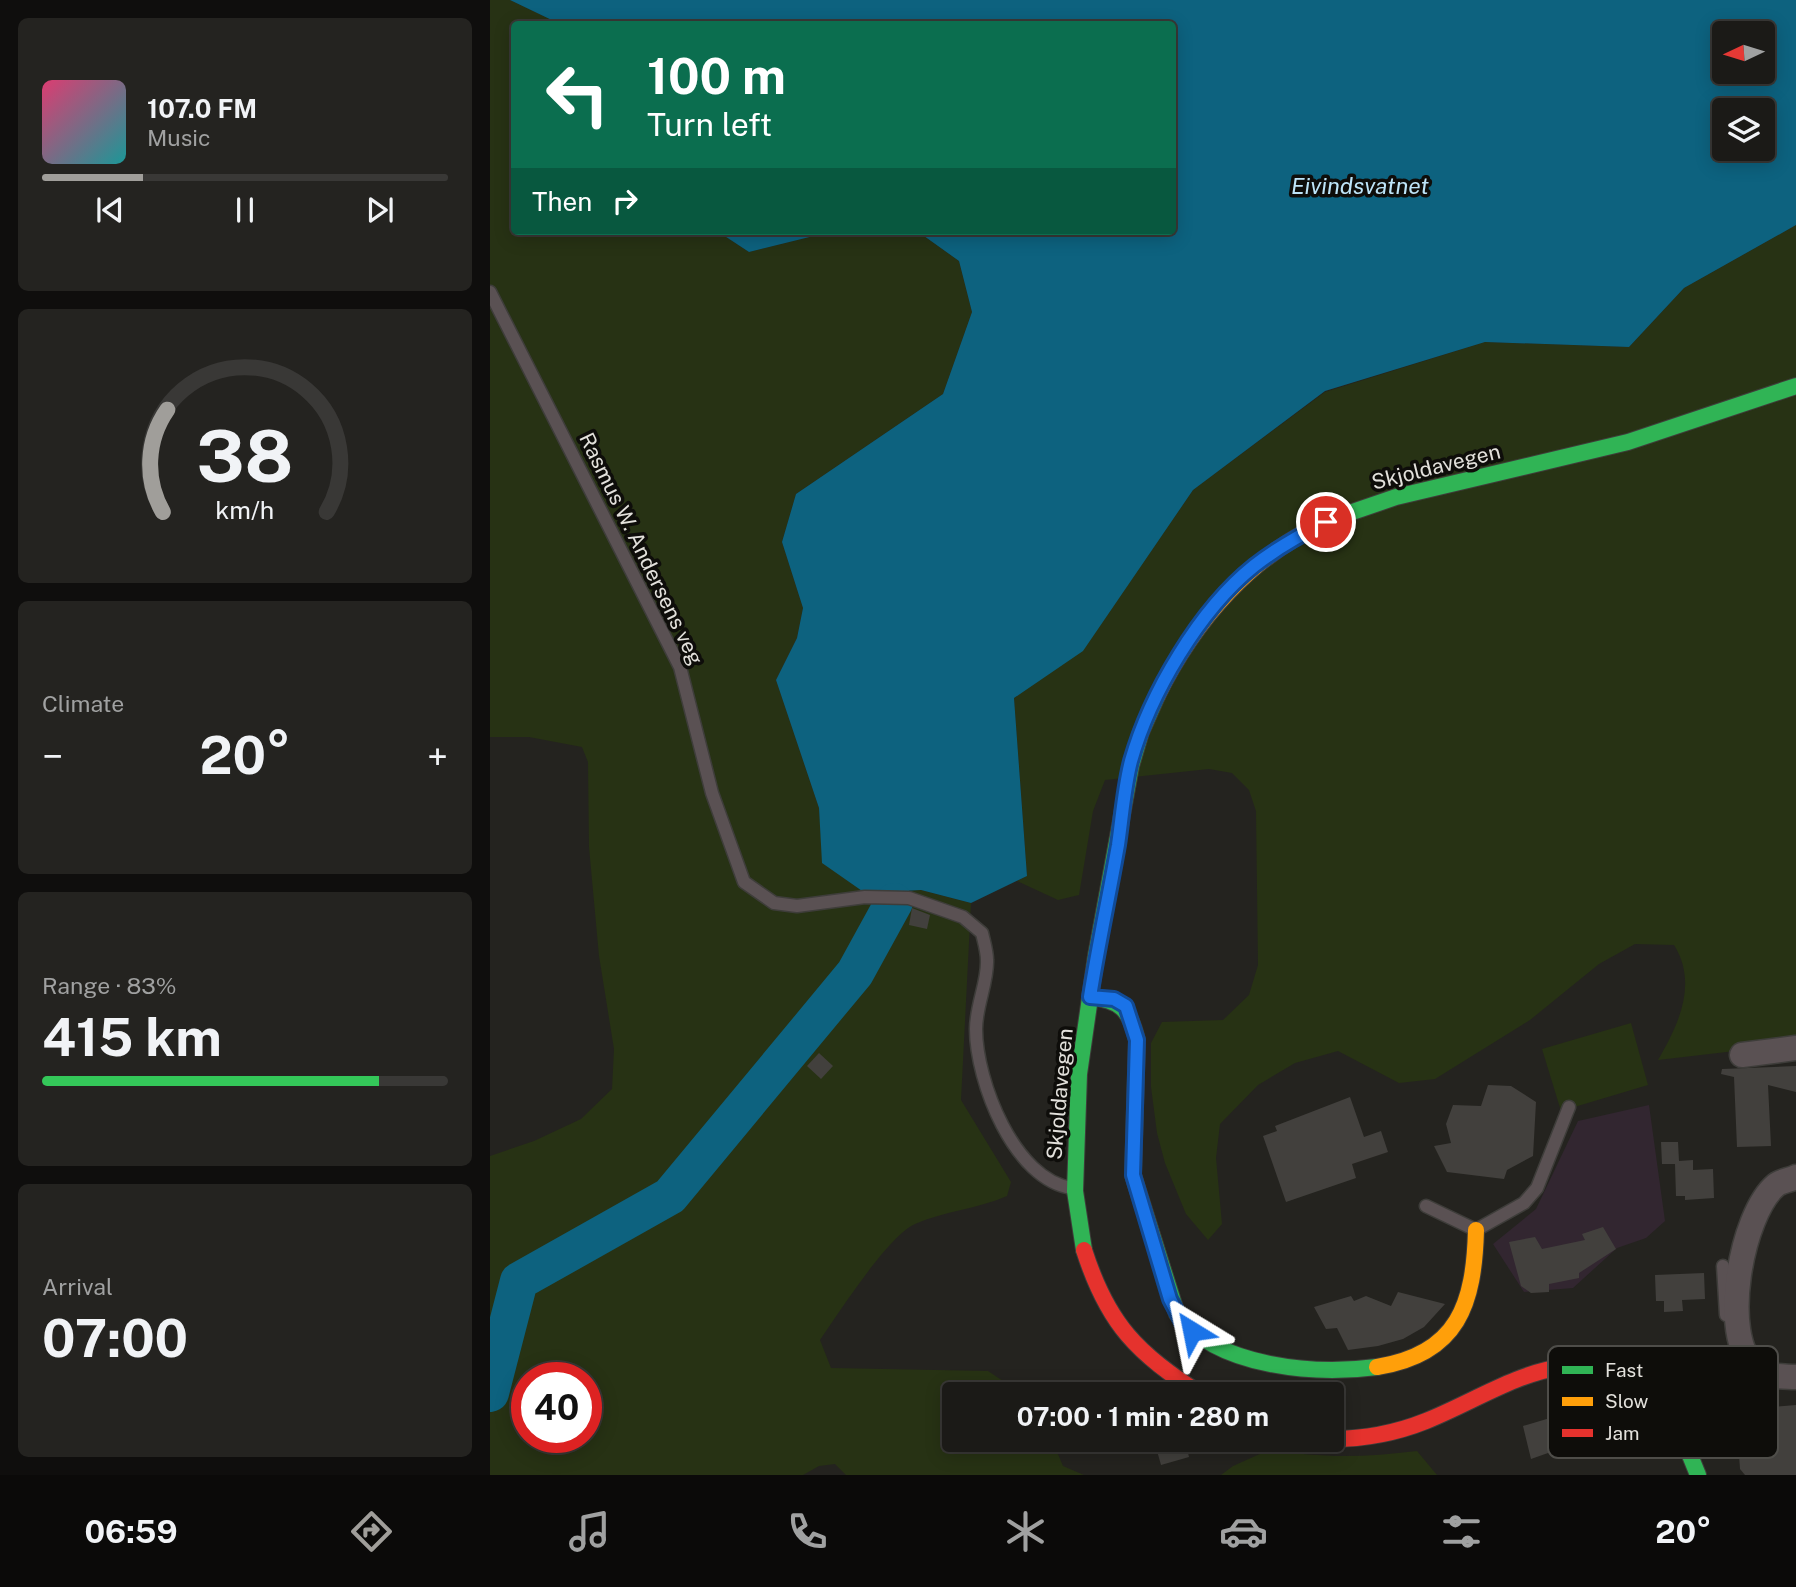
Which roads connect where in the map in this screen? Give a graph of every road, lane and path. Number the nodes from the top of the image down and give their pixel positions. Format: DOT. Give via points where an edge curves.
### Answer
graph roads {
  1 [pos="490,292"];
  2 [pos="1796,386"];
  3 [pos="1090,997"];
  4 [pos="1796,1048"];
  5 [pos="1742,1055"];
  6 [pos="1569,1107"];
  7 [pos="1796,1177"];
  8 [pos="1076,1189"];
  9 [pos="1426,1206"];
  10 [pos="1476,1230"];
  11 [pos="1723,1266"];
  12 [pos="1732,1346"];
  13 [pos="1743,1346"];
  14 [pos="1548,1370"];
  15 [pos="1778,1376"];
  16 [pos="1796,1377"];
  17 [pos="1185,1382"];
  18 [pos="1344,1438"];
  19 [pos="1691,1458"];
  20 [pos="1698,1475"];
  1 -- 8 [label="lane, Rasmus W. Andersens veg" via="680,667 712,793 744,882 774,903 797,906 865,897 909,898 963,917 982,933 987,961 976,1029 984,1079 1020,1158 1058,1186"];
  2 -- 3 [label="main road, Skjoldavegen" via="1664,432 1368,506 1289,541 1252,568 1194,635 1147,717 1130,763"];
  3 -- 8 [label="main road, Skjoldavegen" via="1076,1113"];
  3 -- 10 [label="main road" via="1114,999 1126,1006 1132,1020 1137,1040 1133,1175 1177,1314 1184,1326 1211,1344 1284,1368 1368,1368 1404,1360 1433,1344 1457,1322 1469,1299"];
  4 -- 5 [label="street"];
  6 -- 10 [label="lane" via="1537,1188 1524,1203"];
  7 -- 13 [label="street" via="1776,1185 1754,1216 1740,1257 1737,1291"];
  8 -- 17 [label="main road, Skjoldavegen" via="1087,1263 1098,1292 1138,1347"];
  9 -- 10 [label="lane"];
  11 -- 12 [label="lane"];
  14 -- 18 [label="main road" via="1518,1377 1418,1425 1380,1436"];
  15 -- 16 [label="street"];
  19 -- 20 [label="main road"];
}
